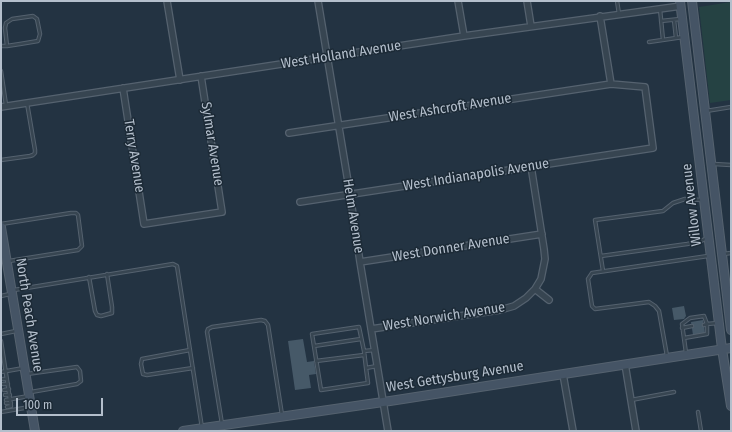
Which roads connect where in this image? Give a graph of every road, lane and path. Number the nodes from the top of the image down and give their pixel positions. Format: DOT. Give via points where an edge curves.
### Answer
graph roads {
  1 [pos="167,1"];
  2 [pos="318,1"];
  3 [pos="458,1"];
  4 [pos="527,1"];
  5 [pos="617,1"];
  6 [pos="692,1"];
  7 [pos="680,3"];
  8 [pos="660,8"];
  9 [pos="619,14"];
  10 [pos="600,16"];
  11 [pos="683,18"];
  12 [pos="674,20"];
  13 [pos="661,21"];
  14 [pos="531,26"];
  15 [pos="464,36"];
  16 [pos="681,38"];
  17 [pos="664,40"];
  18 [pos="650,42"];
  19 [pos="1,46"];
  20 [pos="7,46"];
  21 [pos="327,57"];
  22 [pos="699,66"];
  23 [pos="1,71"];
  24 [pos="201,76"];
  25 [pos="180,80"];
  26 [pos="611,84"];
  27 [pos="123,88"];
  28 [pos="27,103"];
  29 [pos="4,106"];
  30 [pos="731,107"];
  31 [pos="705,111"];
  32 [pos="694,114"];
  33 [pos="339,125"];
  34 [pos="289,134"];
  35 [pos="653,148"];
  36 [pos="1,160"];
  37 [pos="711,163"];
  38 [pos="731,165"];
  39 [pos="531,166"];
  40 [pos="701,174"];
  41 [pos="350,194"];
  42 [pos="704,200"];
  43 [pos="300,202"];
  44 [pos="717,211"];
  45 [pos="144,224"];
  46 [pos="1,226"];
  47 [pos="542,234"];
  48 [pos="709,237"];
  49 [pos="731,253"];
  50 [pos="722,254"];
  51 [pos="601,256"];
  52 [pos="711,256"];
  53 [pos="4,257"];
  54 [pos="360,262"];
  55 [pos="603,272"];
  56 [pos="107,274"];
  57 [pos="89,277"];
  58 [pos="535,289"];
  59 [pos="12,292"];
  60 [pos="1,296"];
  61 [pos="549,300"];
  62 [pos="719,322"];
  63 [pos="705,325"];
  64 [pos="692,326"];
  65 [pos="682,328"];
  66 [pos="371,329"];
  67 [pos="731,330"];
  68 [pos="18,331"];
  69 [pos="1,334"];
  70 [pos="684,338"];
  71 [pos="361,339"];
  72 [pos="1,341"];
  73 [pos="314,346"];
  74 [pos="731,348"];
  75 [pos="722,349"];
  76 [pos="190,350"];
  77 [pos="375,350"];
  78 [pos="364,353"];
  79 [pos="686,355"];
  80 [pos="667,358"];
  81 [pos="316,361"];
  82 [pos="625,364"];
  83 [pos="377,366"];
  84 [pos="193,368"];
  85 [pos="366,368"];
  86 [pos="6,371"];
  87 [pos="25,371"];
  88 [pos="1,372"];
  89 [pos="563,374"];
  90 [pos="3,379"];
  91 [pos="7,379"];
  92 [pos="4,384"];
  93 [pos="8,384"];
  94 [pos="9,389"];
  95 [pos="4,390"];
  96 [pos="674,392"];
  97 [pos="29,394"];
  98 [pos="5,395"];
  99 [pos="10,395"];
  100 [pos="631,400"];
  101 [pos="10,401"];
  102 [pos="383,402"];
  103 [pos="731,406"];
  104 [pos="31,407"];
  105 [pos="1,412"];
  106 [pos="698,412"];
  107 [pos="282,416"];
  108 [pos="222,425"];
  109 [pos="205,429"];
  110 [pos="35,431"];
  111 [pos="183,431"];
  112 [pos="388,431"];
  113 [pos="572,431"];
  114 [pos="636,431"];
  115 [pos="701,431"];
  1 -- 25 [label="street"];
  2 -- 21 [label="street, Helm Avenue"];
  3 -- 15 [label="street"];
  4 -- 14 [label="street"];
  5 -- 9 [label="lane"];
  6 -- 22 [label="main road, Willow Avenue"];
  7 -- 8 [label="street, West Holland Avenue"];
  7 -- 11 [label="main road, Willow Avenue"];
  7 -- 22 [label="main road" via="687,8 693,50"];
  8 -- 9 [label="street, West Holland Avenue"];
  8 -- 13 [label="lane"];
  9 -- 10 [label="street, West Holland Avenue"];
  10 -- 14 [label="street, West Holland Avenue"];
  10 -- 26 [label="street"];
  11 -- 12 [label="lane"];
  11 -- 16 [label="main road, Willow Avenue"];
  12 -- 13 [label="lane"];
  12 -- 16 [label="lane"];
  13 -- 17 [label="lane"];
  14 -- 15 [label="street, West Holland Avenue"];
  15 -- 21 [label="street, West Holland Avenue"];
  16 -- 17 [label="lane"];
  16 -- 32 [label="main road, Willow Avenue"];
  17 -- 18 [label="lane"];
  19 -- 20 [label="lane"];
  20 -- 20 [label="lane" via="38,40 40,34 37,19 33,16 12,19 6,23"];
  21 -- 24 [label="street, West Holland Avenue"];
  21 -- 33 [label="street, Helm Avenue"];
  22 -- 31 [label="main road, Willow Avenue"];
  23 -- 29 [label="lane"];
  24 -- 25 [label="street, West Holland Avenue"];
  24 -- 45 [label="street, Sylmar Avenue" via="222,212"];
  25 -- 27 [label="street, West Holland Avenue"];
  26 -- 33 [label="street, West Ashcroft Avenue"];
  26 -- 35 [label="street, West Ashcroft Avenue" via="645,87"];
  27 -- 28 [label="street, West Holland Avenue"];
  27 -- 45 [label="street, Terry Avenue"];
  28 -- 29 [label="street, West Holland Avenue"];
  28 -- 36 [label="lane" via="35,150 33,155"];
  30 -- 31 [label="lane"];
  31 -- 37 [label="main road, Willow Avenue"];
  32 -- 37 [label="main road" via="699,120 706,160"];
  32 -- 40 [label="main road, Willow Avenue"];
  33 -- 34 [label="street, West Ashcroft Avenue"];
  33 -- 41 [label="street, Helm Avenue"];
  35 -- 39 [label="street, West Indianapolis Avenue"];
  37 -- 38 [label="lane"];
  37 -- 44 [label="main road, Willow Avenue"];
  39 -- 41 [label="street, West Indianapolis Avenue"];
  39 -- 47 [label="street"];
  40 -- 42 [label="main road, Willow Avenue"];
  40 -- 44 [label="main road" via="707,180 711,207"];
  41 -- 43 [label="street, West Indianapolis Avenue"];
  41 -- 54 [label="street, Helm Avenue"];
  42 -- 48 [label="main road, Willow Avenue"];
  42 -- 50 [label="main road" via="713,226 715,247"];
  42 -- 51 [label="lane" via="685,199 673,203 663,211 595,220"];
  44 -- 50 [label="main road, Willow Avenue"];
  46 -- 53 [label="main road, North Peach Avenue"];
  46 -- 53 [label="lane" via="76,213 82,246 78,250"];
  47 -- 54 [label="street, West Donner Avenue"];
  47 -- 58 [label="street" via="544,264 541,279"];
  48 -- 51 [label="lane" via="687,244"];
  48 -- 52 [label="main road, Willow Avenue"];
  49 -- 50 [label="lane"];
  50 -- 67 [label="main road, Willow Avenue"];
  51 -- 55 [label="lane"];
  52 -- 55 [label="lane"];
  52 -- 62 [label="main road, Willow Avenue"];
  53 -- 59 [label="main road, North Peach Avenue"];
  54 -- 66 [label="street, Helm Avenue"];
  55 -- 80 [label="lane" via="592,273 588,279 592,306 595,309 648,302 655,306 659,311"];
  56 -- 57 [label="lane"];
  56 -- 57 [label="lane" via="112,313 101,316 95,312"];
  56 -- 76 [label="lane" via="167,264 177,266"];
  57 -- 59 [label="lane"];
  58 -- 61 [label="street"];
  58 -- 66 [label="street, West Norwich Avenue" via="514,306 500,310"];
  59 -- 60 [label="lane"];
  59 -- 68 [label="main road, North Peach Avenue"];
  62 -- 63 [label="lane"];
  62 -- 75 [label="main road, Willow Avenue"];
  63 -- 65 [label="lane" via="704,316 690,318 682,324"];
  63 -- 70 [label="lane" via="707,334"];
  64 -- 65 [label="lane"];
  65 -- 70 [label="lane"];
  66 -- 77 [label="street, Helm Avenue"];
  68 -- 69 [label="lane"];
  68 -- 87 [label="main road, North Peach Avenue"];
  70 -- 79 [label="lane"];
  71 -- 73 [label="lane"];
  71 -- 73 [label="lane" via="359,327 351,328 312,334"];
  71 -- 78 [label="lane"];
  72 -- 86 [label="lane"];
  73 -- 81 [label="lane"];
  74 -- 75 [label="main road, West Gettysburg Avenue"];
  75 -- 79 [label="main road, West Gettysburg Avenue"];
  75 -- 103 [label="main road, Willow Avenue"];
  76 -- 84 [label="lane"];
  76 -- 84 [label="lane" via="142,359 141,364 143,374 147,375"];
  77 -- 78 [label="lane"];
  77 -- 83 [label="street, Helm Avenue"];
  78 -- 81 [label="lane"];
  78 -- 85 [label="lane"];
  79 -- 80 [label="main road, West Gettysburg Avenue"];
  80 -- 82 [label="main road, West Gettysburg Avenue"];
  81 -- 85 [label="lane" via="320,390 368,383"];
  82 -- 89 [label="main road, West Gettysburg Avenue"];
  82 -- 100 [label="street"];
  83 -- 85 [label="lane"];
  83 -- 102 [label="street, Helm Avenue"];
  84 -- 109 [label="lane"];
  86 -- 87 [label="lane"];
  86 -- 88 [label="lane"];
  86 -- 91 [label="lane"];
  87 -- 97 [label="main road, North Peach Avenue"];
  87 -- 97 [label="lane" via="77,367 80,371 81,381 77,384"];
  89 -- 102 [label="main road, West Gettysburg Avenue"];
  89 -- 113 [label="street"];
  90 -- 91 [label="lane"];
  91 -- 93 [label="lane"];
  92 -- 93 [label="lane"];
  93 -- 94 [label="lane"];
  94 -- 95 [label="lane"];
  94 -- 99 [label="lane"];
  96 -- 100 [label="lane"];
  97 -- 101 [label="lane"];
  97 -- 104 [label="main road, North Peach Avenue"];
  98 -- 99 [label="lane"];
  99 -- 101 [label="lane"];
  100 -- 114 [label="street"];
  101 -- 101 [label="lane" via="6,403 11,406"];
  102 -- 107 [label="main road, West Gettysburg Avenue"];
  102 -- 112 [label="street, Helm Avenue"];
  104 -- 105 [label="lane"];
  104 -- 110 [label="main road, North Peach Avenue"];
  106 -- 115 [label="lane"];
  107 -- 108 [label="main road, West Gettysburg Avenue"];
  107 -- 108 [label="lane" via="268,325 265,321 212,327 207,332"];
  108 -- 109 [label="main road, West Gettysburg Avenue"];
  109 -- 111 [label="main road, West Gettysburg Avenue"];
}
